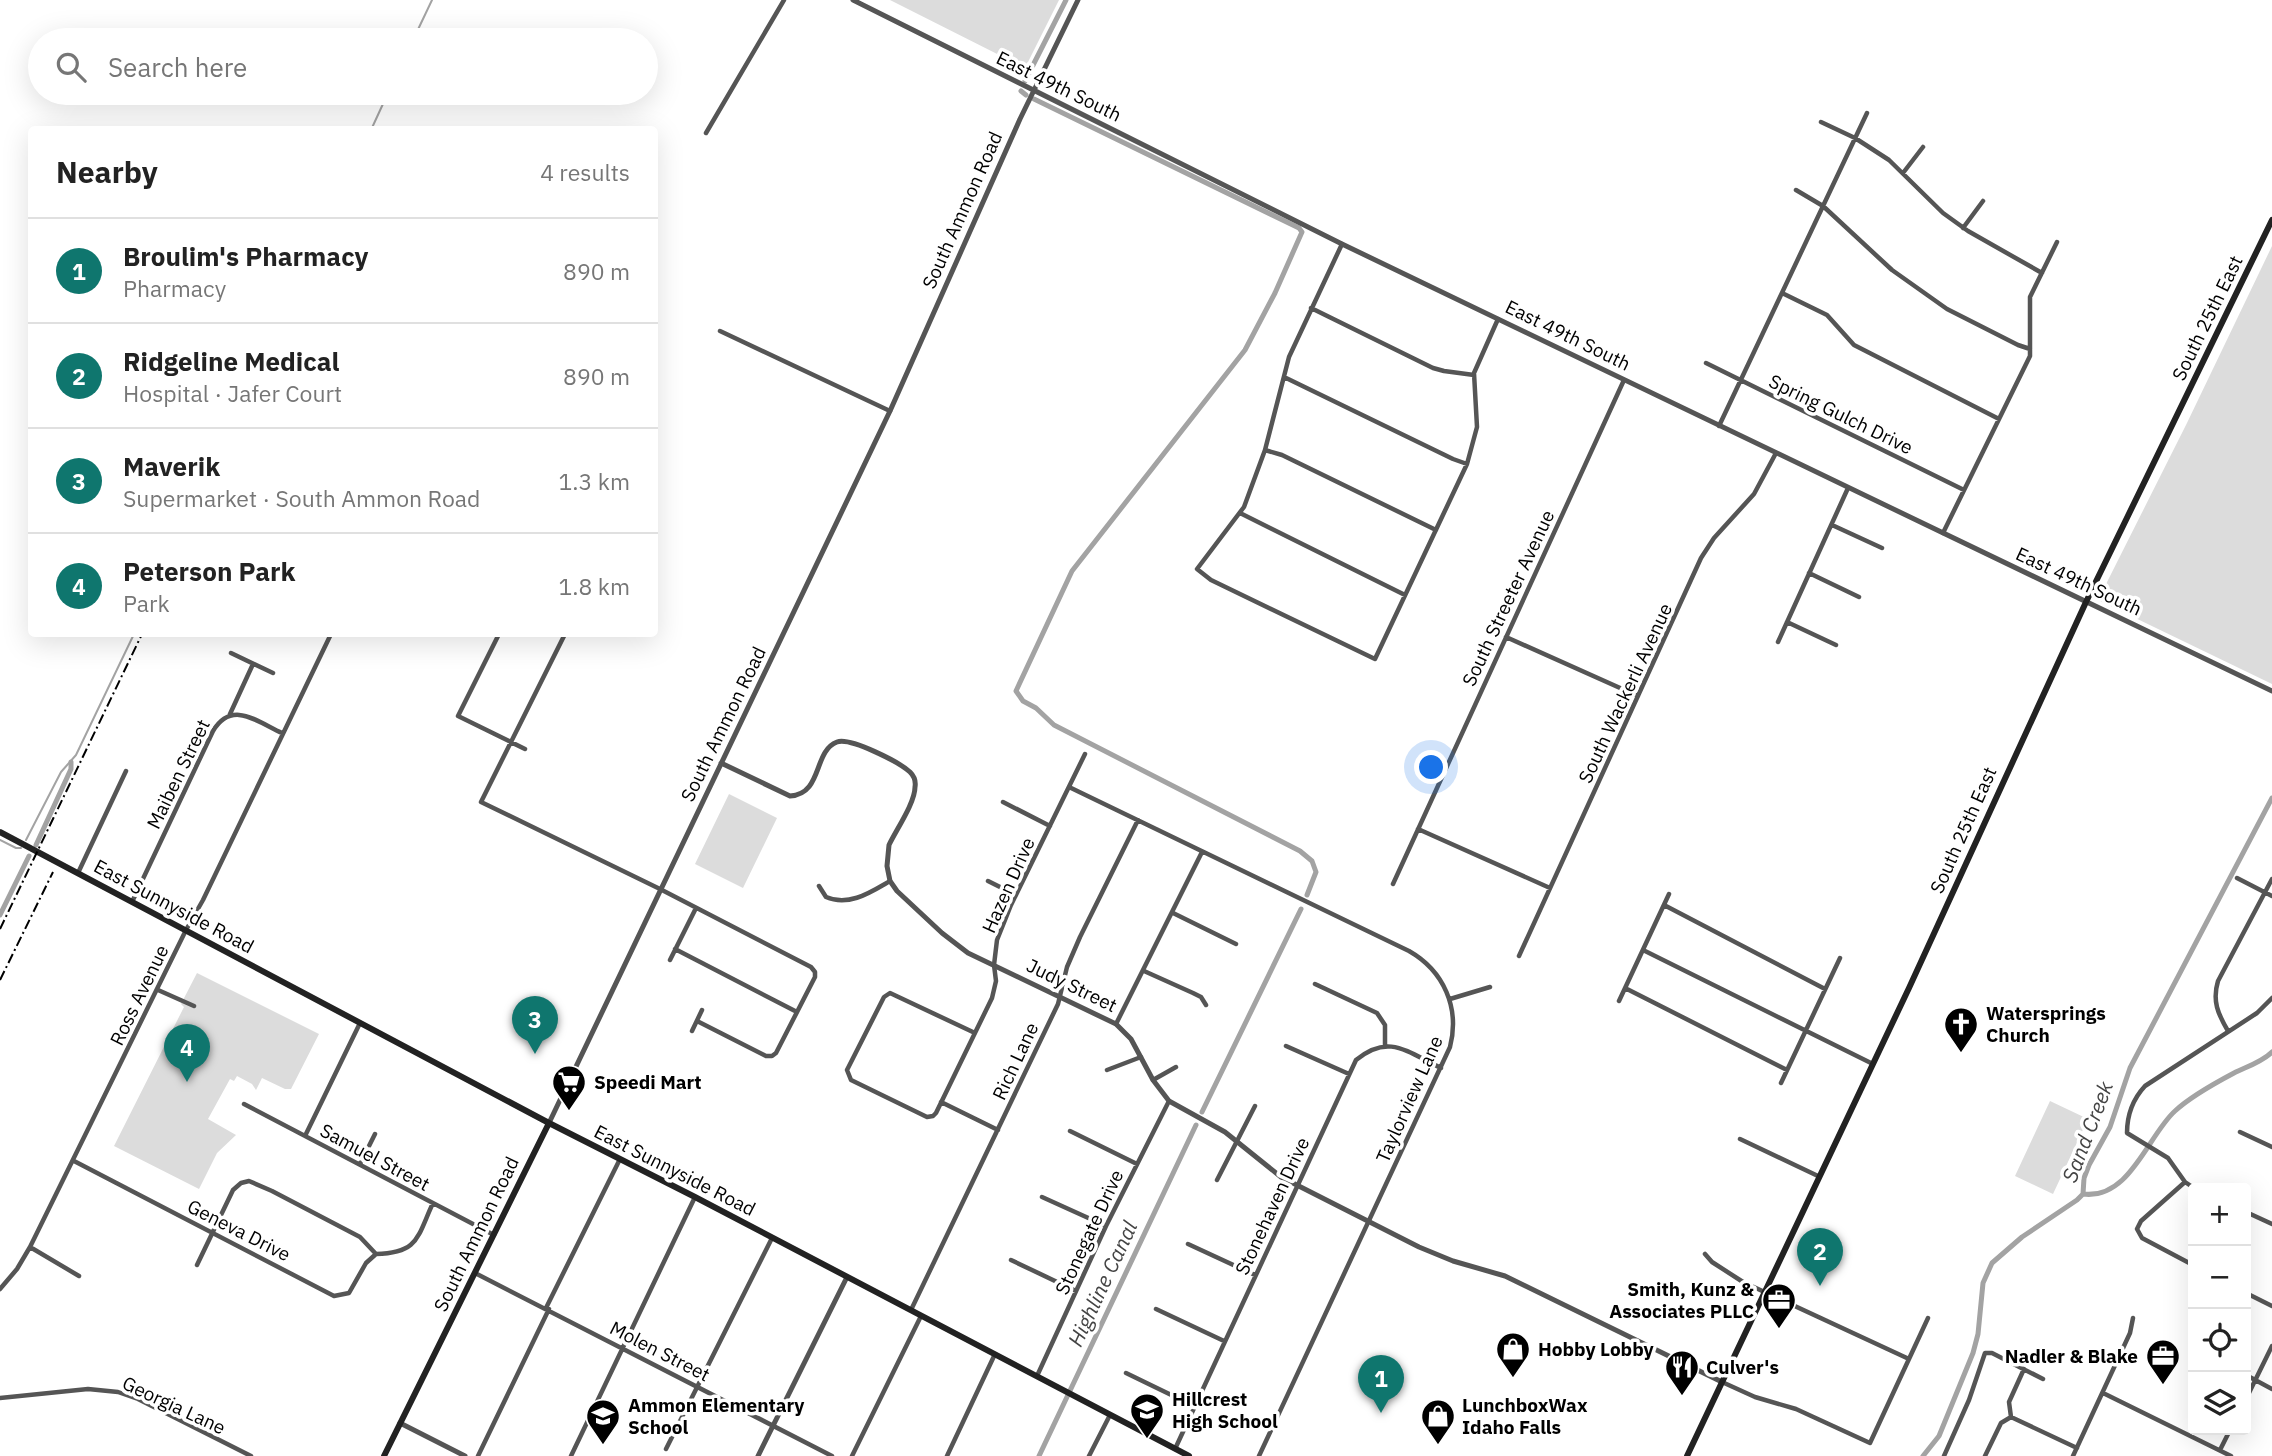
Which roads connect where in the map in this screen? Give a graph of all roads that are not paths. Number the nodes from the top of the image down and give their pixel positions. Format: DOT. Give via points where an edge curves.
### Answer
graph roads {
  1 [pos="784,0"];
  2 [pos="853,0"];
  3 [pos="1078,0"];
  4 [pos="1034,91"];
  5 [pos="1867,113"];
  6 [pos="1821,122"];
  7 [pos="706,133"];
  8 [pos="1855,138"];
  9 [pos="1923,147"];
  10 [pos="1903,173"];
  11 [pos="1796,190"];
  12 [pos="1983,201"];
  13 [pos="1823,206"];
  14 [pos="2272,219"];
  15 [pos="1963,228"];
  16 [pos="2057,243"];
  17 [pos="1342,244"];
  18 [pos="2042,273"];
  19 [pos="1782,293"];
  20 [pos="1311,308"];
  21 [pos="1498,318"];
  22 [pos="720,331"];
  23 [pos="2030,349"];
  24 [pos="1706,363"];
  25 [pos="1474,375"];
  26 [pos="1284,377"];
  27 [pos="1625,380"];
  28 [pos="1741,380"];
  29 [pos="890,411"];
  30 [pos="1999,419"];
  31 [pos="1718,426"];
  32 [pos="1265,450"];
  33 [pos="1776,453"];
  34 [pos="1467,464"];
  35 [pos="1849,488"];
  36 [pos="1964,490"];
  37 [pos="1240,513"];
  38 [pos="1832,525"];
  39 [pos="1436,530"];
  40 [pos="1943,533"];
  41 [pos="1882,548"];
  42 [pos="1810,573"];
  43 [pos="1405,595"];
  44 [pos="1859,597"];
  45 [pos="2086,602"];
  46 [pos="1787,622"];
  47 [pos="330,637"];
  48 [pos="498,637"];
  49 [pos="564,637"];
  50 [pos="1506,637"];
  51 [pos="1778,642"];
  52 [pos="1836,645"];
  53 [pos="231,653"];
  54 [pos="253,664"];
  55 [pos="272,673"];
  56 [pos="2272,691"];
  57 [pos="1638,696"];
  58 [pos="229,714"];
  59 [pos="282,733"];
  60 [pos="511,742"];
  61 [pos="525,749"];
  62 [pos="1085,754"];
  63 [pos="721,763"];
  64 [pos="126,771"];
  65 [pos="1069,787"];
  66 [pos="1003,802"];
  67 [pos="1138,820"];
  68 [pos="1050,825"];
  69 [pos="1418,829"];
  70 [pos="0,832"];
  71 [pos="1202,852"];
  72 [pos="78,873"];
  73 [pos="2237,878"];
  74 [pos="2272,879"];
  75 [pos="890,881"];
  76 [pos="988,881"];
  77 [pos="1393,884"];
  78 [pos="819,887"];
  79 [pos="1550,888"];
  80 [pos="660,889"];
  81 [pos="2265,892"];
  82 [pos="1669,894"];
  83 [pos="1016,895"];
  84 [pos="2272,896"];
  85 [pos="132,902"];
  86 [pos="1664,905"];
  87 [pos="696,908"];
  88 [pos="1173,913"];
  89 [pos="186,930"];
  90 [pos="1237,944"];
  91 [pos="675,949"];
  92 [pos="1643,950"];
  93 [pos="1519,956"];
  94 [pos="1840,958"];
  95 [pos="670,960"];
  96 [pos="994,965"];
  97 [pos="1144,971"];
  98 [pos="1315,984"];
  99 [pos="1490,987"];
  100 [pos="1625,988"];
  101 [pos="158,989"];
  102 [pos="1825,989"];
  103 [pos="1061,996"];
  104 [pos="2272,998"];
  105 [pos="1450,999"];
  106 [pos="1619,1001"];
  107 [pos="1206,1005"];
  108 [pos="194,1006"];
  109 [pos="702,1010"];
  110 [pos="797,1012"];
  111 [pos="697,1021"];
  112 [pos="360,1023"];
  113 [pos="1116,1024"];
  114 [pos="692,1031"];
  115 [pos="1806,1031"];
  116 [pos="2228,1031"];
  117 [pos="975,1033"];
  118 [pos="1385,1045"];
  119 [pos="1286,1046"];
  120 [pos="1141,1057"];
  121 [pos="1873,1064"];
  122 [pos="1176,1067"];
  123 [pos="1441,1068"];
  124 [pos="1107,1070"];
  125 [pos="1787,1070"];
  126 [pos="1349,1074"];
  127 [pos="1153,1080"];
  128 [pos="1781,1083"];
  129 [pos="1169,1101"];
  130 [pos="941,1102"];
  131 [pos="244,1104"];
  132 [pos="1255,1106"];
  133 [pos="549,1123"];
  134 [pos="998,1130"];
  135 [pos="1070,1131"];
  136 [pos="2239,1132"];
  137 [pos="375,1135"];
  138 [pos="304,1136"];
  139 [pos="1740,1139"];
  140 [pos="1236,1141"];
  141 [pos="2272,1147"];
  142 [pos="620,1159"];
  143 [pos="74,1161"];
  144 [pos="360,1164"];
  145 [pos="1137,1164"];
  146 [pos="1818,1176"];
  147 [pos="1217,1180"];
  148 [pos="2185,1182"];
  149 [pos="2188,1184"];
  150 [pos="1297,1185"];
  151 [pos="1042,1197"];
  152 [pos="695,1198"];
  153 [pos="433,1203"];
  154 [pos="2251,1214"];
  155 [pos="1369,1222"];
  156 [pos="2272,1223"];
  157 [pos="1107,1226"];
  158 [pos="213,1232"];
  159 [pos="494,1235"];
  160 [pos="772,1238"];
  161 [pos="1188,1244"];
  162 [pos="30,1247"];
  163 [pos="376,1254"];
  164 [pos="1705,1254"];
  165 [pos="1011,1260"];
  166 [pos="2188,1262"];
  167 [pos="197,1265"];
  168 [pos="475,1273"];
  169 [pos="1255,1275"];
  170 [pos="79,1276"];
  171 [pos="847,1277"];
  172 [pos="0,1289"];
  173 [pos="1076,1291"];
  174 [pos="1764,1291"];
  175 [pos="2251,1296"];
  176 [pos="2272,1306"];
  177 [pos="548,1309"];
  178 [pos="1156,1309"];
  179 [pos="911,1310"];
  180 [pos="921,1316"];
  181 [pos="1928,1318"];
  182 [pos="2133,1318"];
  183 [pos="1224,1341"];
  184 [pos="2272,1346"];
  185 [pos="625,1349"];
  186 [pos="995,1354"];
  187 [pos="1909,1359"];
  188 [pos="2024,1369"];
  189 [pos="1126,1373"];
  190 [pos="1037,1376"];
  191 [pos="2251,1378"];
  192 [pos="2043,1379"];
  193 [pos="2256,1380"];
  194 [pos="1722,1382"];
  195 [pos="698,1387"];
  196 [pos="2272,1389"];
  197 [pos="2251,1390"];
  198 [pos="2103,1393"];
  199 [pos="0,1398"];
  200 [pos="1194,1406"];
  201 [pos="1110,1415"];
  202 [pos="2011,1417"];
  203 [pos="400,1423"];
  204 [pos="773,1425"];
  205 [pos="2228,1435"];
  206 [pos="2077,1448"];
  207 [pos="666,1449"];
  208 [pos="1175,1449"];
  209 [pos="2220,1450"];
  210 [pos="251,1456"];
  211 [pos="384,1456"];
  212 [pos="465,1456"];
  213 [pos="478,1456"];
  214 [pos="571,1456"];
  215 [pos="758,1456"];
  216 [pos="832,1456"];
  217 [pos="852,1456"];
  218 [pos="947,1456"];
  219 [pos="1089,1456"];
  220 [pos="1189,1456"];
  221 [pos="1259,1456"];
  222 [pos="1688,1456"];
  223 [pos="1944,1456"];
  224 [pos="1985,1456"];
  225 [pos="2073,1456"];
  226 [pos="2231,1456"];
  1 -- 7 [label="street"];
  2 -- 4 [label="street, East 49th South"];
  3 -- 4 [label="street, South Ammon Road"];
  4 -- 17 [label="street, East 49th South"];
  4 -- 29 [label="street, South Ammon Road"];
  5 -- 8 [label="street"];
  6 -- 8 [label="street"];
  8 -- 10 [label="street"];
  8 -- 13 [label="street"];
  9 -- 10 [label="street"];
  10 -- 15 [label="street"];
  11 -- 13 [label="street"];
  12 -- 15 [label="street"];
  13 -- 19 [label="street"];
  13 -- 23 [label="street" via="1892,270 1936,301"];
  14 -- 45 [label="main road, South 25th East"];
  15 -- 18 [label="street"];
  16 -- 18 [label="street"];
  17 -- 20 [label="street"];
  17 -- 21 [label="street, East 49th South"];
  18 -- 23 [label="street" via="2030,297"];
  19 -- 28 [label="street"];
  19 -- 30 [label="street" via="1827,315 1854,345"];
  20 -- 25 [label="street" via="1433,368"];
  20 -- 26 [label="street"];
  21 -- 25 [label="street"];
  21 -- 27 [label="street, East 49th South"];
  22 -- 29 [label="street"];
  23 -- 30 [label="street"];
  24 -- 28 [label="street, Spring Gulch Drive"];
  25 -- 34 [label="street" via="1477,427"];
  26 -- 32 [label="street"];
  26 -- 34 [label="street"];
  27 -- 31 [label="street, East 49th South"];
  27 -- 50 [label="street, South Streeter Avenue"];
  28 -- 31 [label="street"];
  28 -- 36 [label="street, Spring Gulch Drive"];
  29 -- 63 [label="street, South Ammon Road"];
  30 -- 36 [label="street"];
  31 -- 33 [label="street, East 49th South"];
  32 -- 37 [label="street"];
  32 -- 39 [label="street"];
  33 -- 35 [label="street, East 49th South"];
  33 -- 57 [label="street, South Wackerli Avenue" via="1754,494 1701,558"];
  34 -- 39 [label="street"];
  35 -- 38 [label="street"];
  35 -- 40 [label="street, East 49th South"];
  36 -- 40 [label="street"];
  37 -- 43 [label="street"];
  37 -- 43 [label="street" via="1197,569 1211,580 1375,659"];
  38 -- 41 [label="street"];
  38 -- 42 [label="street"];
  39 -- 43 [label="street"];
  40 -- 45 [label="street, East 49th South"];
  42 -- 44 [label="street"];
  42 -- 46 [label="street"];
  45 -- 56 [label="street, East 49th South"];
  45 -- 121 [label="main road, South 25th East"];
  46 -- 51 [label="street"];
  46 -- 52 [label="street"];
  47 -- 59 [label="street, Ross Avenue"];
  48 -- 60 [label="street" via="458,716"];
  49 -- 60 [label="street"];
  50 -- 57 [label="street"];
  50 -- 69 [label="street, South Streeter Avenue"];
  53 -- 54 [label="street"];
  54 -- 55 [label="street"];
  54 -- 58 [label="street"];
  57 -- 79 [label="street, South Wackerli Avenue"];
  58 -- 59 [label="street, Maiben Street"];
  58 -- 85 [label="street, Maiben Street" via="212,731"];
  59 -- 89 [label="street, Ross Avenue"];
  60 -- 61 [label="street"];
  60 -- 80 [label="street" via="481,802"];
  62 -- 65 [label="street, Hazen Drive"];
  63 -- 75 [label="street" via="790,796 806,790 829,748 841,741 855,743 907,770 915,780 915,791 889,845"];
  63 -- 80 [label="street, South Ammon Road"];
  64 -- 72 [label="street"];
  65 -- 67 [label="street, Taylorview Lane"];
  65 -- 68 [label="street, Hazen Drive"];
  66 -- 68 [label="street"];
  67 -- 71 [label="street, Taylorview Lane"];
  67 -- 103 [label="street, Rich Lane" via="1080,936"];
  68 -- 83 [label="street, Hazen Drive"];
  69 -- 77 [label="street, South Streeter Avenue"];
  69 -- 79 [label="street"];
  70 -- 72 [label="main road, East Sunnyside Road"];
  71 -- 88 [label="street"];
  71 -- 105 [label="street, Taylorview Lane" via="1423,959 1439,976"];
  72 -- 85 [label="main road, East Sunnyside Road"];
  73 -- 81 [label="street"];
  74 -- 81 [label="street"];
  75 -- 78 [label="street" via="862,896 841,900 826,897"];
  75 -- 96 [label="street, Judy Street" via="942,933"];
  76 -- 83 [label="street"];
  79 -- 93 [label="street, South Wackerli Avenue"];
  80 -- 87 [label="street"];
  80 -- 133 [label="street, South Ammon Road"];
  81 -- 84 [label="street"];
  81 -- 116 [label="street" via="2214,993 2215,1006"];
  82 -- 86 [label="street"];
  83 -- 96 [label="street, Hazen Drive" via="997,940"];
  85 -- 89 [label="main road, East Sunnyside Road"];
  86 -- 92 [label="street"];
  86 -- 102 [label="street"];
  87 -- 91 [label="street"];
  87 -- 110 [label="street" via="811,967 815,977"];
  88 -- 90 [label="street"];
  88 -- 97 [label="street"];
  89 -- 101 [label="street, Ross Avenue"];
  89 -- 112 [label="main road, East Sunnyside Road"];
  91 -- 95 [label="street"];
  91 -- 110 [label="street"];
  92 -- 100 [label="street"];
  92 -- 115 [label="street"];
  94 -- 102 [label="street"];
  96 -- 103 [label="street, Judy Street"];
  96 -- 117 [label="street, Hazen Drive" via="992,998"];
  97 -- 107 [label="street" via="1193,993"];
  97 -- 113 [label="street"];
  98 -- 118 [label="street" via="1377,1013 1385,1025"];
  99 -- 105 [label="street"];
  100 -- 106 [label="street"];
  100 -- 125 [label="street"];
  101 -- 108 [label="street"];
  101 -- 143 [label="street, Ross Avenue"];
  102 -- 115 [label="street"];
  103 -- 113 [label="street, Judy Street"];
  103 -- 134 [label="street, Rich Lane"];
  104 -- 116 [label="street"];
  105 -- 123 [label="street, Taylorview Lane" via="1452,1038"];
  109 -- 111 [label="street"];
  110 -- 111 [label="street" via="772,1056"];
  111 -- 114 [label="street"];
  112 -- 133 [label="main road, East Sunnyside Road"];
  112 -- 138 [label="street"];
  113 -- 120 [label="street, Judy Street"];
  115 -- 121 [label="street"];
  115 -- 125 [label="street"];
  116 -- 148 [label="street" via="2134,1098 2127,1133 2168,1158"];
  117 -- 130 [label="street, Hazen Drive"];
  117 -- 130 [label="street" via="890,993 847,1070 851,1080 927,1116 933,1116"];
  118 -- 123 [label="street"];
  118 -- 126 [label="street, Stonehaven Drive" via="1367,1051"];
  119 -- 126 [label="street"];
  120 -- 124 [label="street"];
  120 -- 127 [label="street, Judy Street"];
  121 -- 146 [label="main road, South 25th East"];
  122 -- 127 [label="street"];
  123 -- 155 [label="street, Taylorview Lane"];
  125 -- 128 [label="street"];
  126 -- 150 [label="street, Stonehaven Drive"];
  127 -- 129 [label="street, Judy Street"];
  129 -- 140 [label="street, Judy Street"];
  129 -- 145 [label="street, Stonegate Drive"];
  130 -- 134 [label="street"];
  131 -- 138 [label="street, Samuel Street"];
  132 -- 140 [label="street"];
  133 -- 142 [label="main road, East Sunnyside Road"];
  133 -- 159 [label="main road, South Ammon Road"];
  134 -- 179 [label="street, Rich Lane"];
  135 -- 145 [label="street"];
  136 -- 141 [label="street"];
  137 -- 144 [label="street"];
  138 -- 144 [label="street, Samuel Street"];
  139 -- 146 [label="street"];
  140 -- 147 [label="street"];
  140 -- 150 [label="street, Judy Street"];
  142 -- 152 [label="main road, East Sunnyside Road"];
  142 -- 177 [label="street"];
  143 -- 158 [label="street, Geneva Drive"];
  143 -- 162 [label="street, Ross Avenue"];
  144 -- 153 [label="street, Samuel Street"];
  145 -- 157 [label="street, Stonegate Drive"];
  146 -- 174 [label="main road, South 25th East"];
  148 -- 149 [label="street"];
  148 -- 166 [label="street" via="2137,1229 2142,1238"];
  150 -- 155 [label="street, Judy Street"];
  150 -- 169 [label="street, Stonehaven Drive"];
  151 -- 157 [label="street"];
  152 -- 160 [label="main road, East Sunnyside Road"];
  152 -- 185 [label="street"];
  153 -- 159 [label="street, Samuel Street"];
  153 -- 163 [label="street" via="414,1244 404,1251"];
  154 -- 156 [label="street"];
  155 -- 194 [label="street, Judy Street" via="1433,1253 1505,1276"];
  155 -- 221 [label="street, Taylorview Lane"];
  157 -- 173 [label="street, Stonegate Drive"];
  158 -- 163 [label="street, Geneva Drive" via="334,1296 349,1293"];
  158 -- 163 [label="street" via="233,1190 241,1183 254,1182 359,1237"];
  158 -- 167 [label="street"];
  159 -- 168 [label="main road, South Ammon Road"];
  160 -- 171 [label="main road, East Sunnyside Road"];
  160 -- 195 [label="street"];
  161 -- 169 [label="street"];
  162 -- 170 [label="street"];
  162 -- 172 [label="street, Ross Avenue"];
  164 -- 174 [label="street"];
  165 -- 173 [label="street"];
  168 -- 177 [label="street, Molen Street"];
  168 -- 203 [label="main road, South Ammon Road"];
  169 -- 183 [label="street, Stonehaven Drive"];
  171 -- 179 [label="main road, East Sunnyside Road"];
  171 -- 204 [label="street"];
  173 -- 190 [label="street, Stonegate Drive"];
  174 -- 187 [label="street"];
  174 -- 194 [label="main road, South 25th East"];
  175 -- 176 [label="street"];
  177 -- 185 [label="street, Molen Street"];
  177 -- 213 [label="street"];
  178 -- 183 [label="street"];
  179 -- 180 [label="main road, East Sunnyside Road"];
  180 -- 186 [label="main road, East Sunnyside Road"];
  180 -- 217 [label="street"];
  181 -- 187 [label="street"];
  182 -- 198 [label="street"];
  183 -- 200 [label="street, Stonehaven Drive"];
  184 -- 193 [label="street"];
  185 -- 195 [label="street, Molen Street"];
  185 -- 214 [label="street"];
  186 -- 190 [label="main road, East Sunnyside Road"];
  186 -- 218 [label="street"];
  187 -- 194 [label="street" via="1870,1443"];
  188 -- 192 [label="street"];
  188 -- 202 [label="street" via="2009,1402"];
  188 -- 223 [label="street" via="1984,1353"];
  189 -- 200 [label="street"];
  190 -- 201 [label="main road, East Sunnyside Road"];
  191 -- 193 [label="street"];
  193 -- 196 [label="street"];
  193 -- 197 [label="street"];
  194 -- 222 [label="main road, South 25th East"];
  195 -- 204 [label="street, Molen Street"];
  195 -- 207 [label="street"];
  198 -- 206 [label="street"];
  198 -- 209 [label="street"];
  199 -- 210 [label="street, Georgia Lane" via="88,1389 118,1392"];
  200 -- 208 [label="street, Stonehaven Drive"];
  201 -- 208 [label="main road, East Sunnyside Road"];
  201 -- 219 [label="street"];
  202 -- 206 [label="street"];
  202 -- 224 [label="street" via="2001,1423"];
  203 -- 211 [label="main road, South Ammon Road"];
  203 -- 212 [label="street"];
  204 -- 215 [label="street"];
  204 -- 216 [label="street, Molen Street"];
  205 -- 209 [label="street"];
  206 -- 225 [label="street"];
  208 -- 220 [label="main road, East Sunnyside Road"];
  209 -- 226 [label="street"];
}
